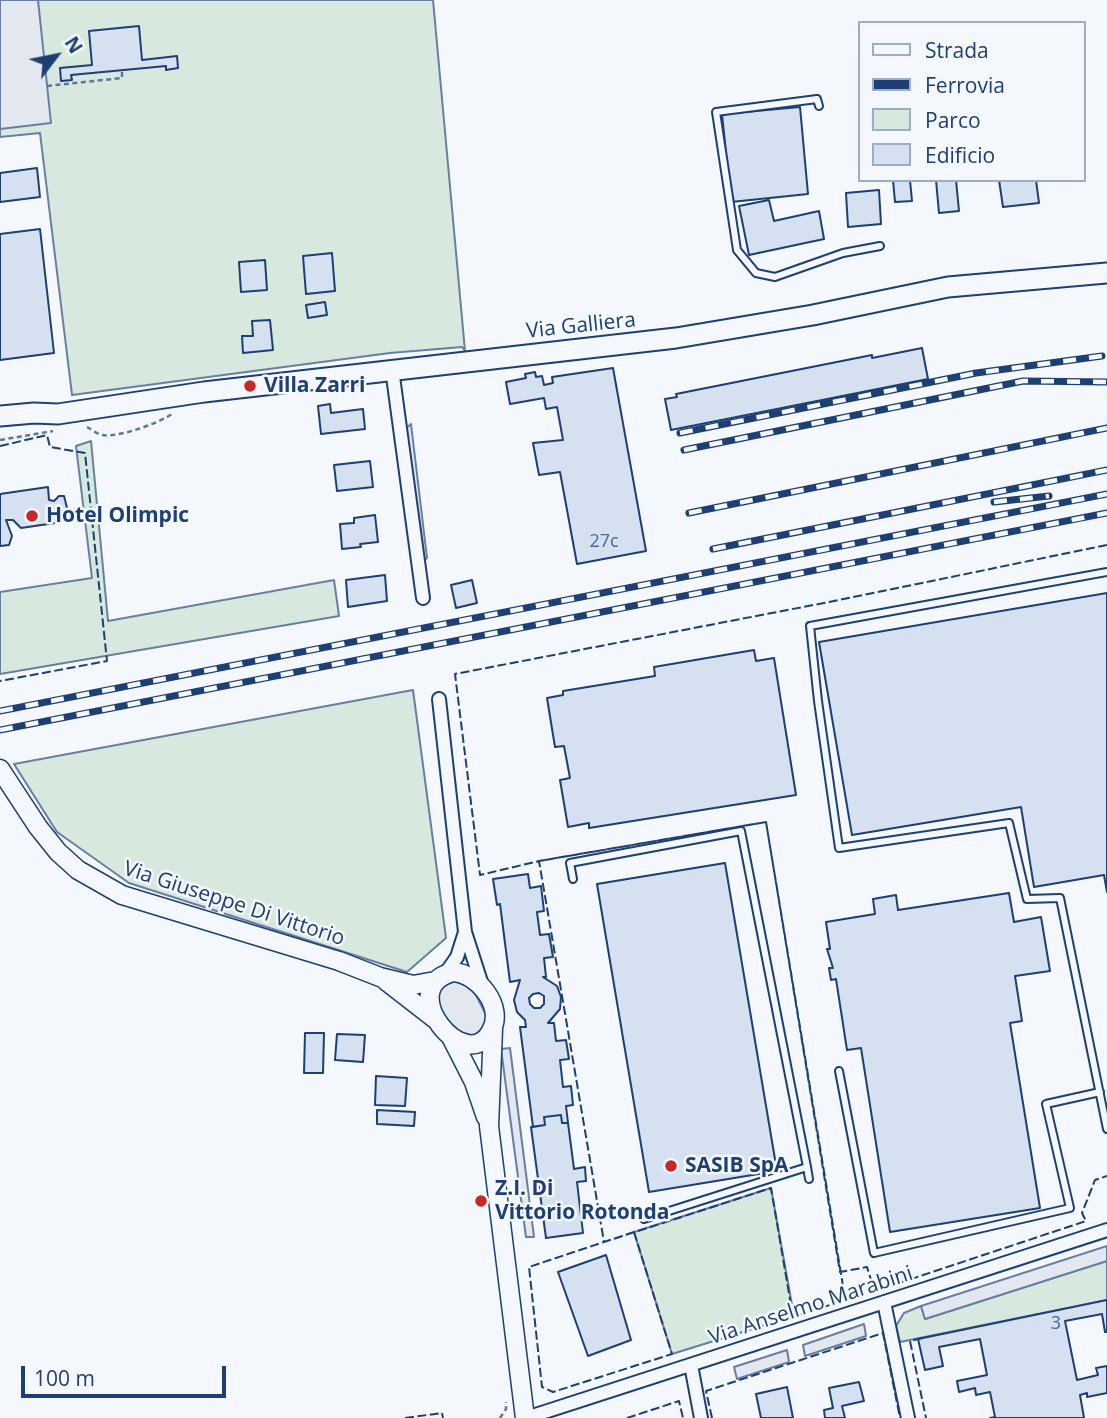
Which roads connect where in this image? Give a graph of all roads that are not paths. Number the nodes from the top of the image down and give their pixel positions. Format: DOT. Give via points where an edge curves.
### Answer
graph roads {
  1 [pos="819,106"];
  2 [pos="880,246"];
  3 [pos="1107,273"];
  4 [pos="392,369"];
  5 [pos="0,416"];
  6 [pos="55,423"];
  7 [pos="0,429"];
  8 [pos="1107,572"];
  9 [pos="423,598"];
  10 [pos="439,699"];
  11 [pos="0,769"];
  12 [pos="573,879"];
  13 [pos="465,932"];
  14 [pos="380,976"];
  15 [pos="440,977"];
  16 [pos="483,988"];
  17 [pos="437,1020"];
  18 [pos="493,1029"];
  19 [pos="451,1037"];
  20 [pos="839,1072"];
  21 [pos="1100,1092"];
  22 [pos="489,1126"];
  23 [pos="1107,1129"];
  24 [pos="807,1167"];
  25 [pos="809,1179"];
  26 [pos="644,1219"];
  27 [pos="1107,1230"];
  28 [pos="884,1302"];
  29 [pos="691,1365"];
  30 [pos="526,1418"];
  31 [pos="701,1418"];
  32 [pos="908,1418"];
  1 -- 2 [label="lane" via="817,99 716,112 737,250 756,273 775,277 843,253"];
  3 -- 4 [label="main road, Via Galliera" via="948,287 676,338"];
  4 -- 6 [label="main road, Via Galliera" via="204,392"];
  4 -- 9 [label="street"];
  5 -- 6 [label="main road, Via Galliera" via="34,413"];
  6 -- 7 [label="main road, Via Galliera"];
  8 -- 21 [label="lane" via="810,626 839,848 1009,823 1027,899 1060,898"];
  10 -- 13 [label="street, Via Giuseppe Di Vittorio"];
  11 -- 14 [label="street, Via Giuseppe Di Vittorio" via="58,852 78,870 122,895"];
  12 -- 24 [label="lane" via="569,863 741,831"];
  13 -- 15 [label="street, Via Giuseppe Di Vittorio" via="457,957"];
  13 -- 16 [label="street, Via Giuseppe Di Vittorio"];
  14 -- 15 [label="street, Via Giuseppe Di Vittorio" via="413,985"];
  14 -- 17 [label="street, Via Giuseppe Di Vittorio"];
  15 -- 16 [label="street, Via Giuseppe Di Vittorio" via="462,972"];
  15 -- 17 [label="street, Via Giuseppe Di Vittorio" via="429,999"];
  16 -- 18 [label="street, Via Giuseppe Di Vittorio" via="492,1006"];
  17 -- 19 [label="street, Via Giuseppe Di Vittorio"];
  18 -- 19 [label="street" via="482,1041 471,1044"];
  18 -- 22 [label="street, Via Giuseppe Di Vittorio"];
  19 -- 22 [label="street, Via Giuseppe Di Vittorio"];
  20 -- 21 [label="lane" via="874,1253 1070,1208 1046,1104"];
  21 -- 23 [label="lane"];
  22 -- 30 [label="street, Via Giuseppe Di Vittorio"];
  24 -- 25 [label="lane"];
  24 -- 26 [label="lane"];
  27 -- 28 [label="street, Via Anselmo Marabini"];
  28 -- 29 [label="street, Via Anselmo Marabini"];
  28 -- 32 [label="street"];
  29 -- 30 [label="street, Via Anselmo Marabini"];
  29 -- 31 [label="street"];
}
